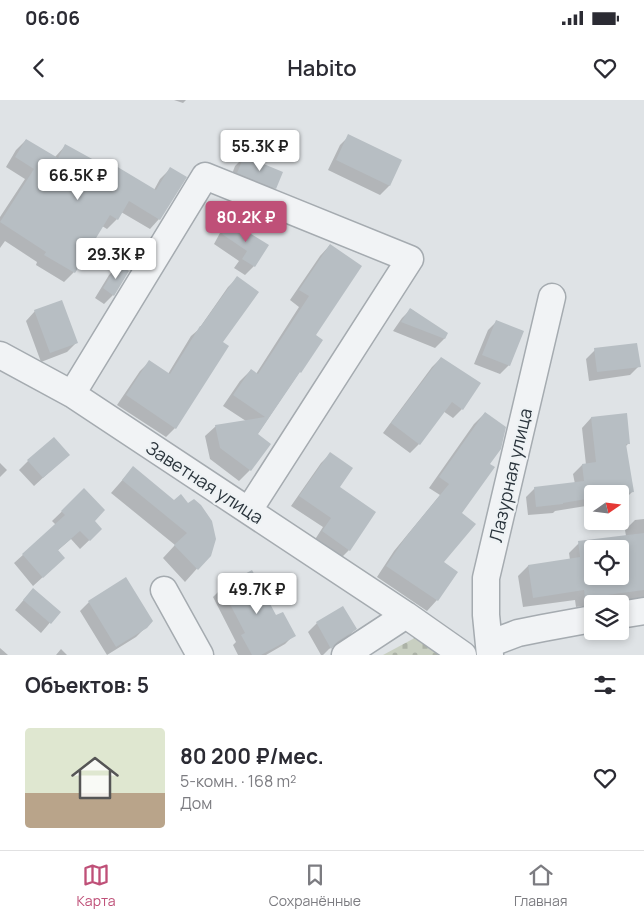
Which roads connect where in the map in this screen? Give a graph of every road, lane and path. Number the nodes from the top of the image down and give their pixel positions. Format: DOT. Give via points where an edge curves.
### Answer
graph roads {
  1 [pos="552,297"];
  2 [pos="0,355"];
  3 [pos="72,394"];
  4 [pos="249,510"];
  5 [pos="164,590"];
  6 [pos="644,611"];
  7 [pos="629,614"];
  8 [pos="406,615"];
  9 [pos="584,621"];
  10 [pos="490,650"];
  11 [pos="200,655"];
  12 [pos="345,655"];
  13 [pos="463,655"];
  1 -- 10 [label="street, Лазурная улица" via="486,578"];
  2 -- 3 [label="street, Заветная улица"];
  3 -- 4 [label="street, Заветная улица"];
  3 -- 4 [label="street" via="205,176 410,259"];
  4 -- 8 [label="street, Заветная улица"];
  5 -- 11 [label="street"];
  6 -- 7 [label="street"];
  8 -- 12 [label="street"];
  8 -- 13 [label="street, Заветная улица"];
  9 -- 10 [label="street" via="518,634"];
}
